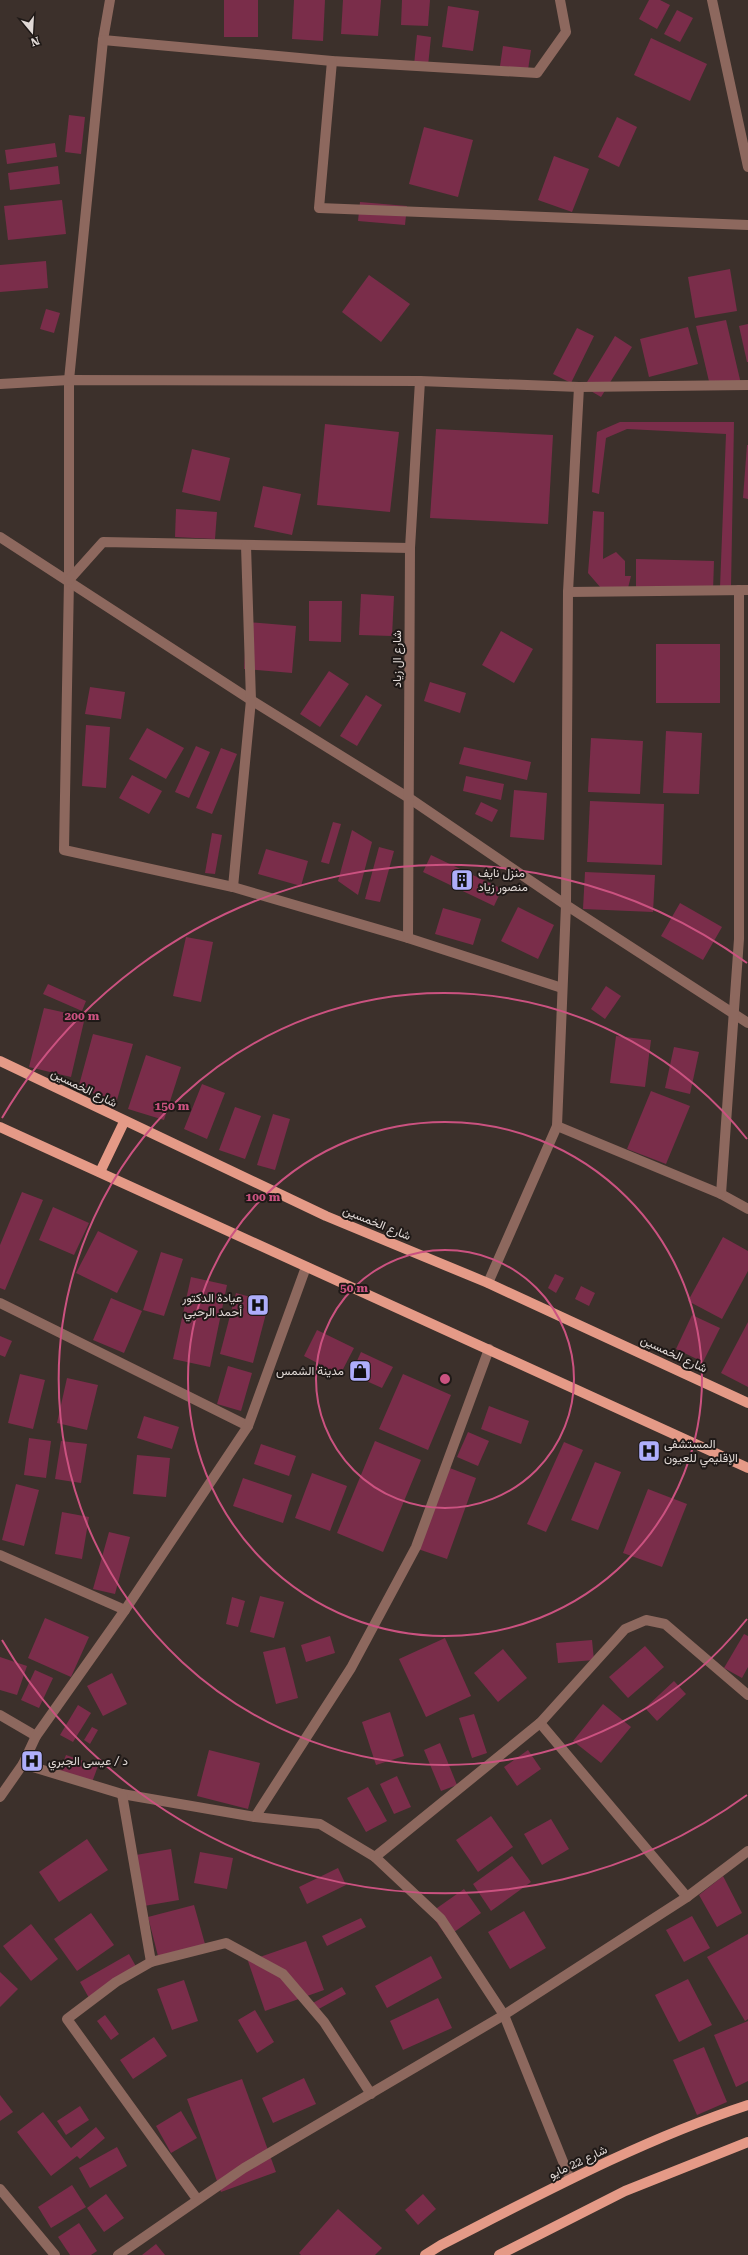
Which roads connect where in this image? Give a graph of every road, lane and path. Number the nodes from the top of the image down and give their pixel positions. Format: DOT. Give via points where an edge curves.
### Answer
graph roads {
  1 [pos="110,0"];
  2 [pos="560,0"];
  3 [pos="712,0"];
  4 [pos="103,40"];
  5 [pos="332,61"];
  6 [pos="748,167"];
  7 [pos="748,225"];
  8 [pos="69,380"];
  9 [pos="420,381"];
  10 [pos="0,384"];
  11 [pos="748,385"];
  12 [pos="579,387"];
  13 [pos="0,537"];
  14 [pos="246,546"];
  15 [pos="410,548"];
  16 [pos="70,580"];
  17 [pos="743,590"];
  18 [pos="568,592"];
  19 [pos="251,700"];
  20 [pos="744,761"];
  21 [pos="409,798"];
  22 [pos="233,888"];
  23 [pos="566,905"];
  24 [pos="408,938"];
  25 [pos="744,939"];
  26 [pos="562,988"];
  27 [pos="735,1015"];
  28 [pos="748,1023"];
  29 [pos="0,1061"];
  30 [pos="124,1122"];
  31 [pos="557,1126"];
  32 [pos="0,1127"];
  33 [pos="100,1172"];
  34 [pos="721,1194"];
  35 [pos="748,1208"];
  36 [pos="306,1267"];
  37 [pos="488,1283"];
  38 [pos="0,1303"];
  39 [pos="489,1349"];
  40 [pos="748,1403"];
  41 [pos="248,1426"];
  42 [pos="748,1468"];
  43 [pos="0,1554"];
  44 [pos="125,1610"];
  45 [pos="748,1695"];
  46 [pos="0,1715"];
  47 [pos="540,1723"];
  48 [pos="36,1736"];
  49 [pos="23,1764"];
  50 [pos="122,1794"];
  51 [pos="0,1798"];
  52 [pos="255,1817"];
  53 [pos="748,1851"];
  54 [pos="375,1857"];
  55 [pos="687,1897"];
  56 [pos="152,1962"];
  57 [pos="504,2015"];
  58 [pos="371,2094"];
  59 [pos="748,2105"];
  60 [pos="748,2142"];
  61 [pos="570,2179"];
  62 [pos="0,2189"];
  63 [pos="197,2199"];
  64 [pos="55,2255"];
  65 [pos="118,2255"];
  66 [pos="425,2255"];
  67 [pos="499,2255"];
  1 -- 4 [label="street"];
  2 -- 5 [label="street" via="566,32 538,73"];
  3 -- 6 [label="street"];
  4 -- 5 [label="street"];
  4 -- 8 [label="street"];
  5 -- 7 [label="street" via="319,208"];
  8 -- 9 [label="street"];
  8 -- 10 [label="street"];
  8 -- 16 [label="street"];
  9 -- 12 [label="street"];
  9 -- 15 [label="street, شارع ال زياد"];
  11 -- 12 [label="street"];
  12 -- 18 [label="street"];
  13 -- 16 [label="street"];
  14 -- 15 [label="street"];
  14 -- 16 [label="street" via="103,542"];
  14 -- 19 [label="street"];
  15 -- 21 [label="street, شارع ال زياد"];
  16 -- 19 [label="street"];
  16 -- 22 [label="street" via="64,850"];
  17 -- 18 [label="street"];
  17 -- 20 [label="street"];
  18 -- 23 [label="street"];
  19 -- 21 [label="street"];
  19 -- 22 [label="street"];
  20 -- 25 [label="street"];
  21 -- 23 [label="street"];
  21 -- 24 [label="street, شارع ال زياد"];
  22 -- 24 [label="street"];
  23 -- 26 [label="street"];
  23 -- 27 [label="street"];
  24 -- 26 [label="street"];
  25 -- 27 [label="street"];
  26 -- 31 [label="street"];
  27 -- 28 [label="street"];
  27 -- 34 [label="street"];
  29 -- 30 [label="main road, شارع الخمسين"];
  30 -- 33 [label="main road"];
  30 -- 37 [label="main road, شارع الخمسين" via="326,1216"];
  31 -- 34 [label="street"];
  31 -- 37 [label="street"];
  32 -- 33 [label="main road"];
  33 -- 36 [label="main road"];
  34 -- 35 [label="street"];
  36 -- 39 [label="main road"];
  36 -- 41 [label="street"];
  37 -- 40 [label="main road, شارع الخمسين"];
  38 -- 41 [label="street"];
  39 -- 42 [label="main road"];
  39 -- 52 [label="street" via="416,1547 351,1668"];
  41 -- 44 [label="street"];
  43 -- 44 [label="street"];
  44 -- 48 [label="street"];
  45 -- 47 [label="street" via="665,1624 646,1620 625,1629"];
  46 -- 48 [label="street"];
  47 -- 54 [label="street"];
  47 -- 55 [label="street"];
  48 -- 49 [label="street"];
  49 -- 50 [label="street"];
  49 -- 51 [label="street"];
  50 -- 52 [label="street"];
  50 -- 56 [label="street"];
  52 -- 54 [label="street" via="320,1824"];
  53 -- 55 [label="street"];
  54 -- 57 [label="street" via="441,1919"];
  55 -- 57 [label="street"];
  56 -- 58 [label="street" via="226,1943 283,1974 324,2022"];
  56 -- 63 [label="street" via="116,1982 67,2020"];
  57 -- 58 [label="street"];
  57 -- 61 [label="street"];
  58 -- 63 [label="street" via="244,2168"];
  59 -- 61 [label="main road, شارع 22 مايو" via="713,2116"];
  60 -- 67 [label="main road" via="625,2191"];
  61 -- 66 [label="main road, شارع 22 مايو"];
  62 -- 64 [label="street"];
  63 -- 65 [label="street"];
}
